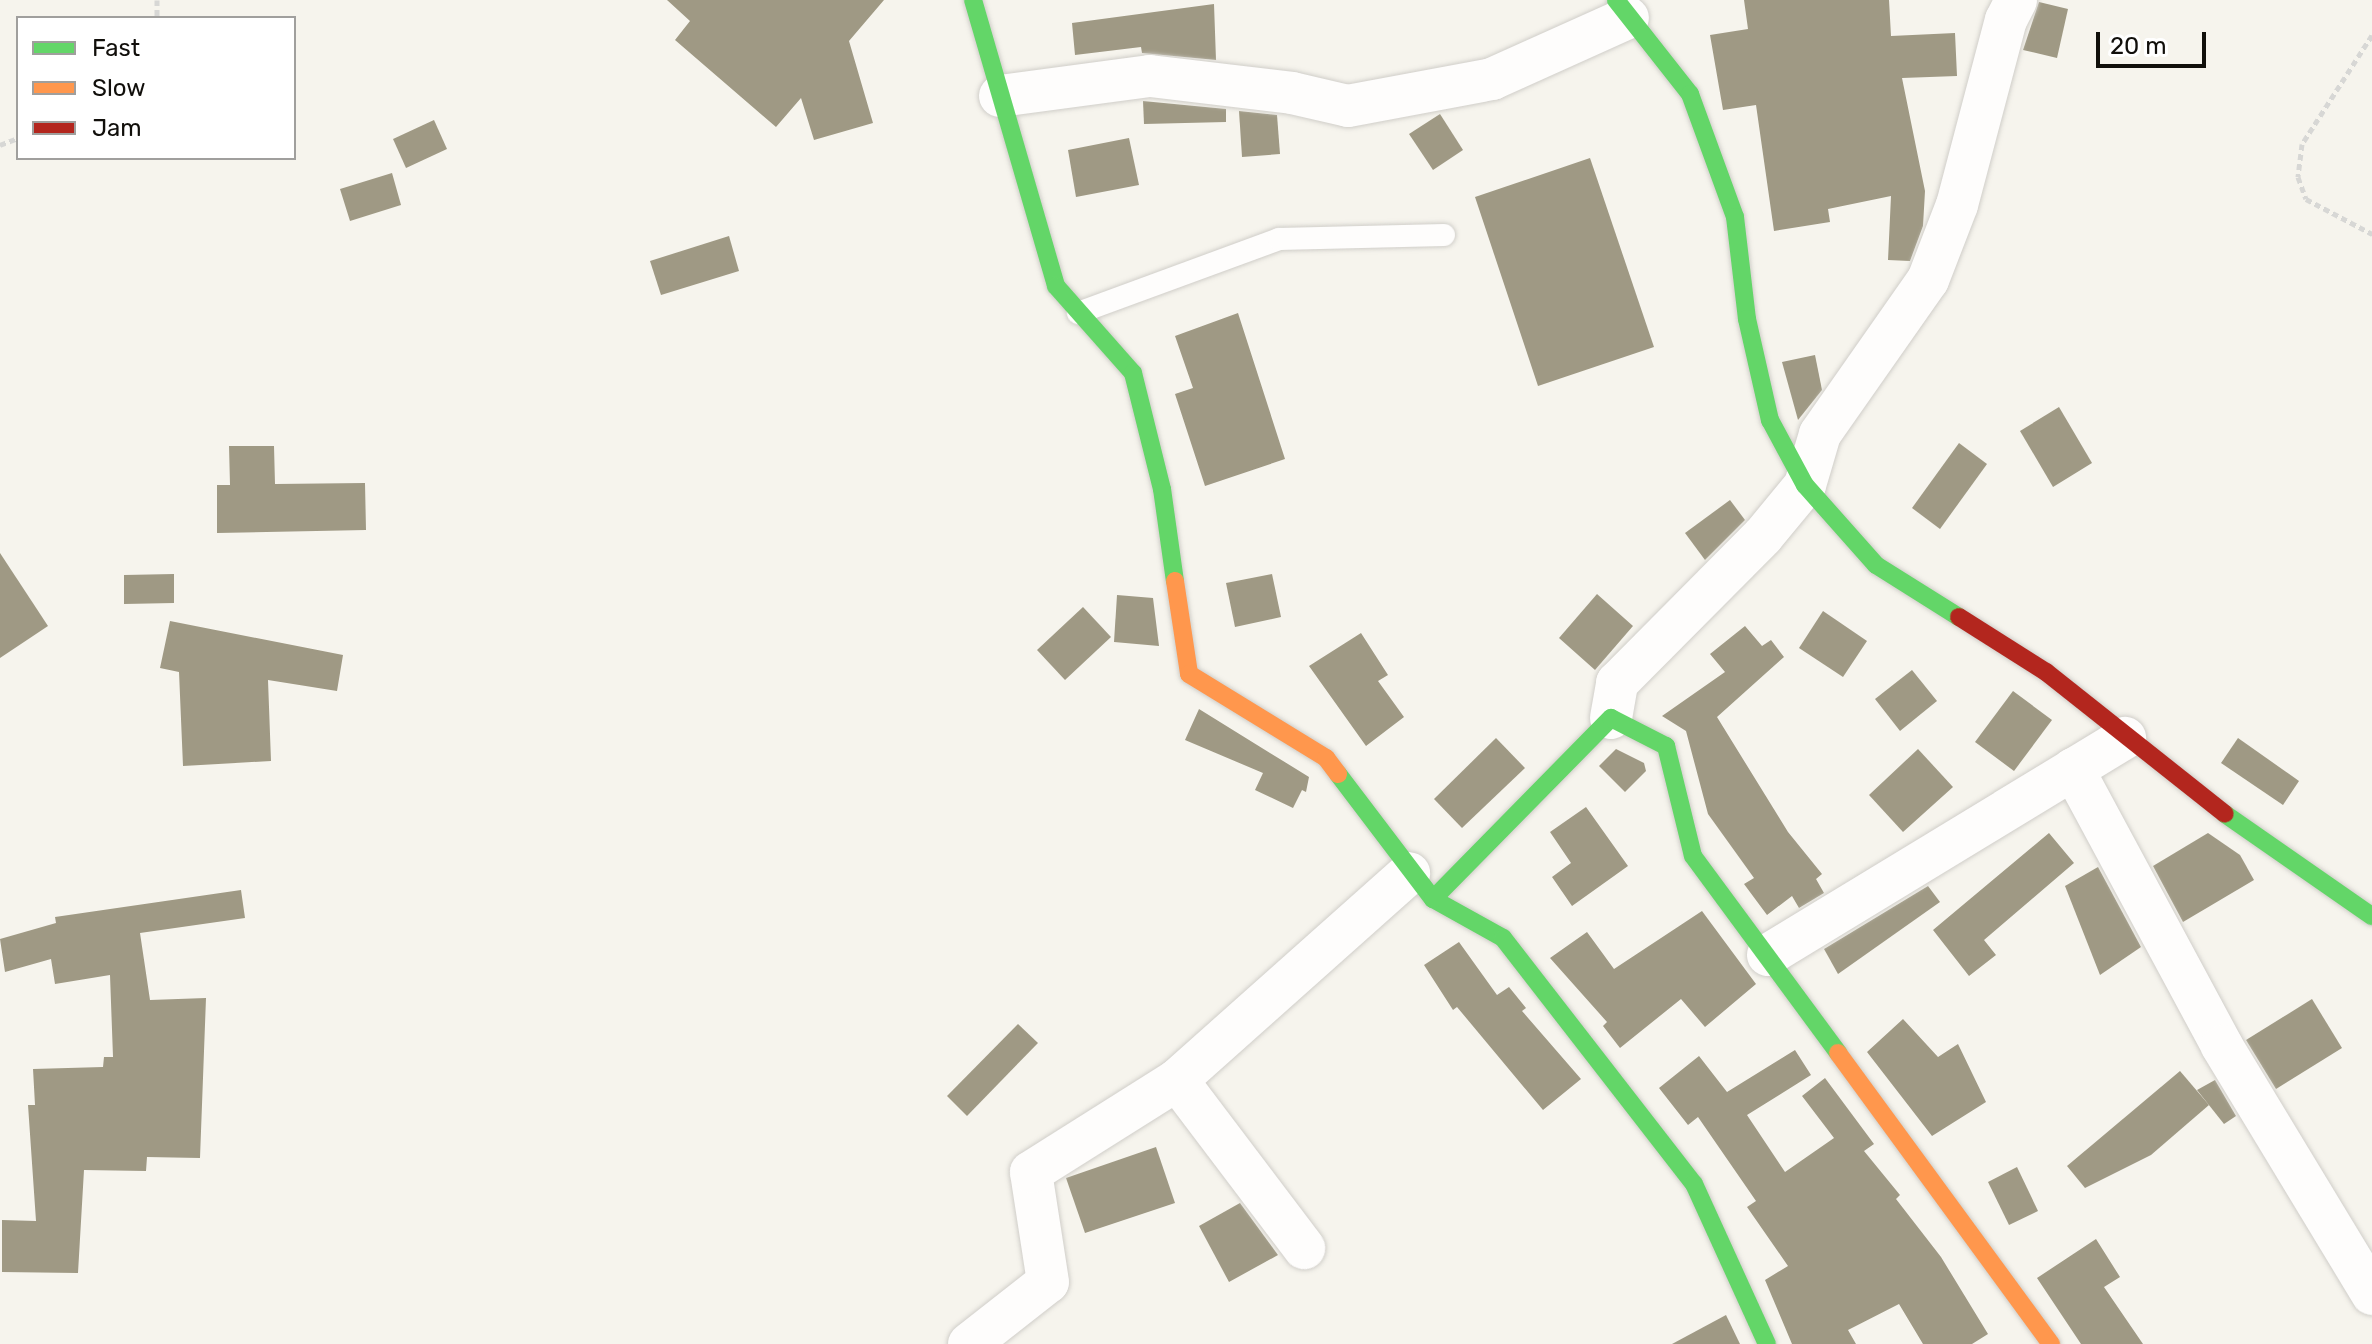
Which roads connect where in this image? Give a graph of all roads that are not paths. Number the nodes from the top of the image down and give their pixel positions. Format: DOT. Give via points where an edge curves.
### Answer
graph roads {
  1 [pos="973,0"];
  2 [pos="2016,0"];
  3 [pos="1622,9"];
  4 [pos="1000,96"];
  5 [pos="1444,235"];
  6 [pos="1078,313"];
  7 [pos="1805,485"];
  8 [pos="1611,718"];
  9 [pos="2125,738"];
  10 [pos="2073,769"];
  11 [pos="1421,886"];
  12 [pos="2372,916"];
  13 [pos="1768,955"];
  14 [pos="1177,1080"];
  15 [pos="1304,1248"];
  16 [pos="2372,1294"];
  17 [pos="969,1344"];
  18 [pos="1767,1344"];
  19 [pos="2051,1344"];
  1 -- 4 [label="street"];
  2 -- 7 [label="street" via="2006,20 1957,205 1928,280 1820,434"];
  3 -- 4 [label="street" via="1492,79 1348,106 1292,93 1150,76"];
  3 -- 7 [label="street" via="1690,94 1735,217 1747,319 1770,420"];
  4 -- 6 [label="street" via="1056,286"];
  5 -- 6 [label="lane" via="1279,239"];
  6 -- 11 [label="street" via="1133,373 1149,423 1189,674 1326,758"];
  7 -- 8 [label="street" via="1763,536 1617,683"];
  7 -- 9 [label="street" via="1876,565 2046,672"];
  8 -- 11 [label="street"];
  8 -- 13 [label="street" via="1666,746 1693,856"];
  9 -- 10 [label="street"];
  9 -- 12 [label="street" via="2181,784"];
  10 -- 13 [label="street"];
  10 -- 16 [label="street" via="2222,1046"];
  11 -- 14 [label="street"];
  11 -- 18 [label="street" via="1503,938 1694,1184"];
  13 -- 19 [label="street"];
  14 -- 15 [label="street"];
  14 -- 17 [label="street" via="1031,1172 1048,1282"];
}
